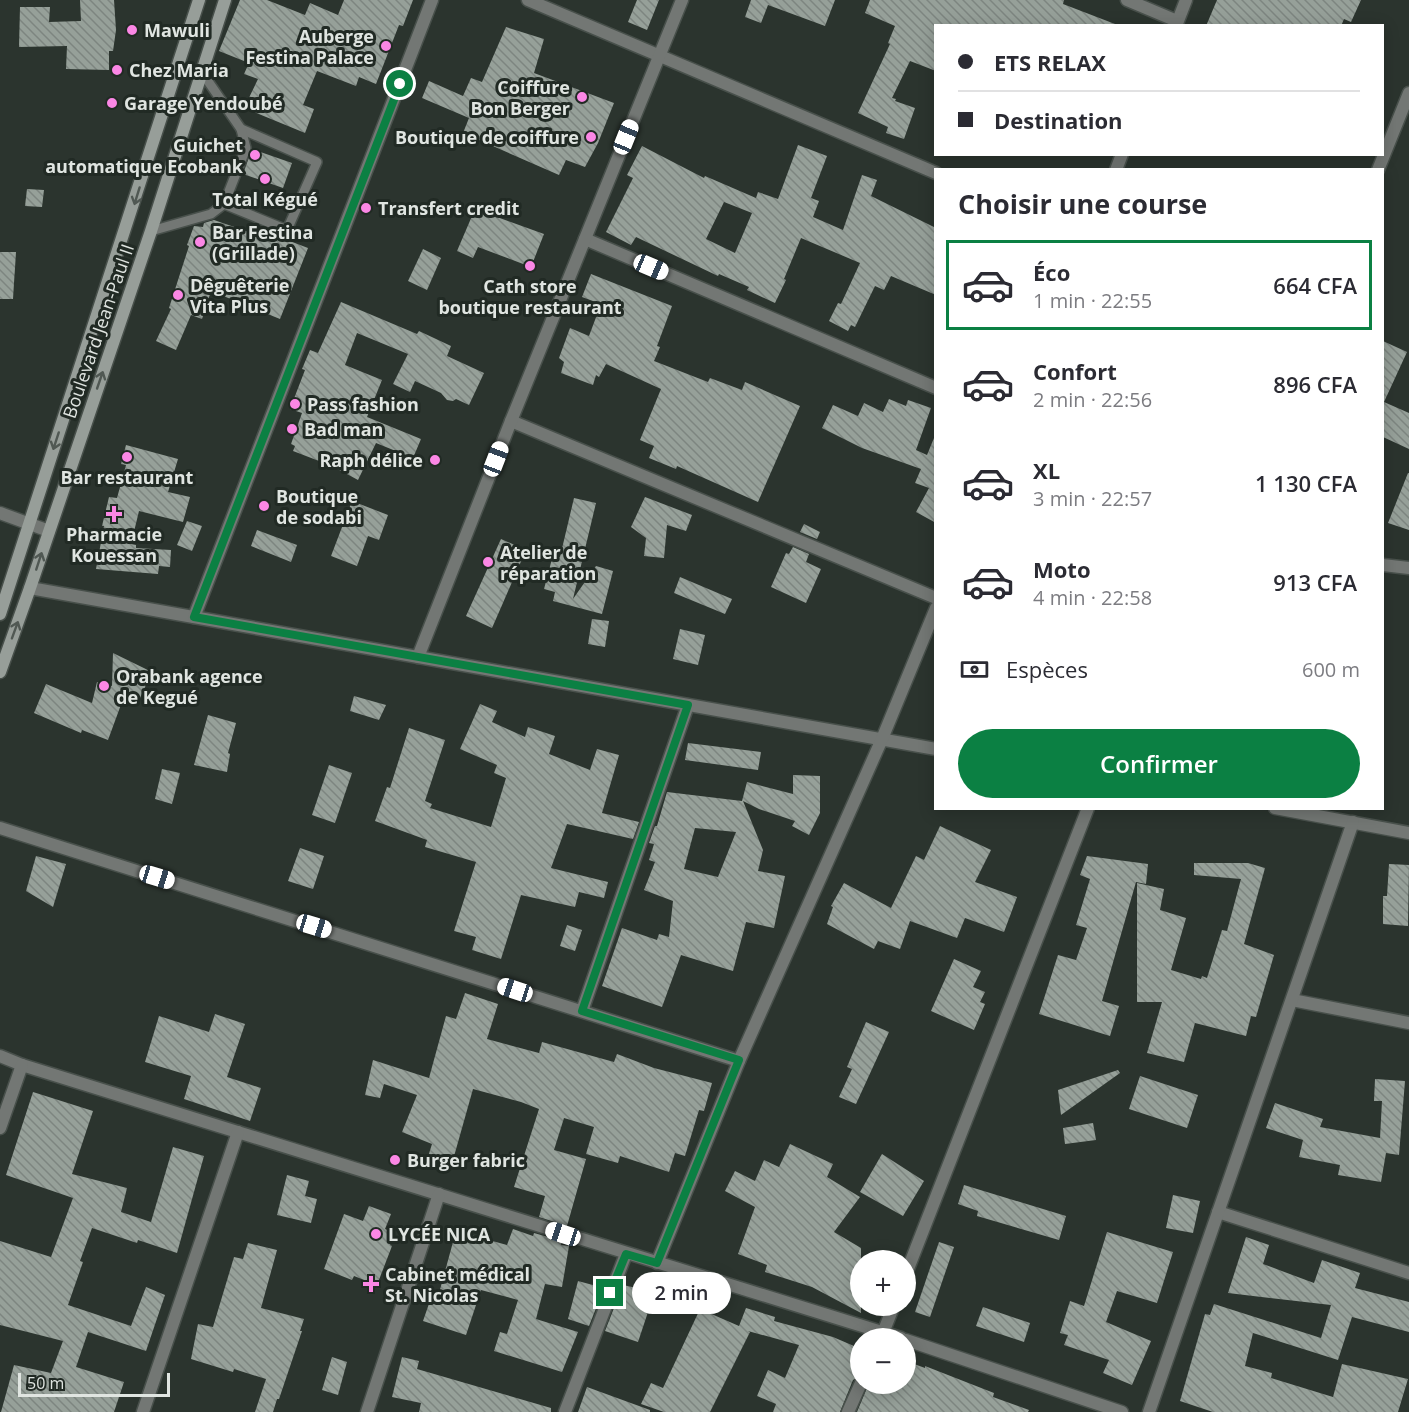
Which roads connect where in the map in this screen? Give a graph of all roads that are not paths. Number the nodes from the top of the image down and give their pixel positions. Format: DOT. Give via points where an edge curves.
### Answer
graph roads {
  1 [pos="199,0"];
  2 [pos="225,0"];
  3 [pos="432,0"];
  4 [pos="528,0"];
  5 [pos="682,0"];
  6 [pos="1127,0"];
  7 [pos="1186,0"];
  8 [pos="1176,23"];
  9 [pos="659,56"];
  10 [pos="201,71"];
  11 [pos="1409,93"];
  12 [pos="241,129"];
  13 [pos="1384,155"];
  14 [pos="934,171"];
  15 [pos="224,204"];
  16 [pos="151,231"];
  17 [pos="585,239"];
  18 [pos="934,387"];
  19 [pos="511,421"];
  20 [pos="0,513"];
  21 [pos="29,524"];
  22 [pos="49,531"];
  23 [pos="1384,565"];
  24 [pos="1409,568"];
  25 [pos="30,588"];
  26 [pos="934,597"];
  27 [pos="934,613"];
  28 [pos="0,614"];
  29 [pos="194,617"];
  30 [pos="418,657"];
  31 [pos="0,672"];
  32 [pos="688,705"];
  33 [pos="882,739"];
  34 [pos="934,748"];
  35 [pos="1087,810"];
  36 [pos="1286,810"];
  37 [pos="1353,822"];
  38 [pos="0,828"];
  39 [pos="1409,833"];
  40 [pos="1292,1000"];
  41 [pos="582,1011"];
  42 [pos="1409,1023"];
  43 [pos="0,1056"];
  44 [pos="739,1060"];
  45 [pos="22,1065"];
  46 [pos="0,1128"];
  47 [pos="238,1132"];
  48 [pos="439,1194"];
  49 [pos="1218,1212"];
  50 [pos="915,1250"];
  51 [pos="626,1254"];
  52 [pos="657,1263"];
  53 [pos="1409,1273"];
  54 [pos="860,1328"];
  55 [pos="916,1343"];
  56 [pos="856,1394"];
  57 [pos="142,1412"];
  58 [pos="367,1412"];
  59 [pos="565,1412"];
  60 [pos="848,1412"];
  61 [pos="1122,1412"];
  62 [pos="1149,1412"];
  1 -- 21 [label="main road, Boulevard Jean-Paul II, one-way"];
  2 -- 10 [label="main road, Boulevard Jean-Paul II"];
  3 -- 29 [label="street"];
  4 -- 9 [label="street"];
  5 -- 9 [label="street"];
  6 -- 8 [label="street"];
  7 -- 8 [label="street"];
  9 -- 14 [label="street"];
  9 -- 17 [label="street"];
  10 -- 12 [label="lane"];
  10 -- 16 [label="main road, Boulevard Jean-Paul II"];
  11 -- 13 [label="street"];
  12 -- 15 [label="lane" via="246,148"];
  12 -- 15 [label="lane" via="317,162 287,230"];
  15 -- 16 [label="lane" via="211,214"];
  22 -- 16 [label="main road, Boulevard Jean-Paul II, one-way"];
  17 -- 18 [label="street"];
  17 -- 19 [label="street"];
  19 -- 26 [label="street"];
  19 -- 30 [label="street"];
  20 -- 21 [label="street"];
  21 -- 22 [label="street"];
  21 -- 28 [label="main road, Boulevard Jean-Paul II"];
  25 -- 22 [label="main road, Boulevard Jean-Paul II, one-way"];
  23 -- 24 [label="street"];
  25 -- 29 [label="street"];
  31 -- 25 [label="main road, Boulevard Jean-Paul II, one-way"];
  27 -- 33 [label="street"];
  29 -- 30 [label="street"];
  30 -- 32 [label="street"];
  32 -- 33 [label="street"];
  32 -- 41 [label="street"];
  33 -- 34 [label="street"];
  33 -- 44 [label="street"];
  35 -- 50 [label="street"];
  36 -- 37 [label="street"];
  37 -- 39 [label="street"];
  37 -- 40 [label="street"];
  38 -- 41 [label="street"];
  40 -- 42 [label="street"];
  40 -- 49 [label="street"];
  41 -- 44 [label="street"];
  43 -- 45 [label="street"];
  44 -- 52 [label="street"];
  45 -- 46 [label="street"];
  45 -- 47 [label="street"];
  47 -- 48 [label="street"];
  47 -- 57 [label="street"];
  48 -- 51 [label="street"];
  48 -- 58 [label="street"];
  49 -- 53 [label="street"];
  49 -- 62 [label="street"];
  51 -- 52 [label="street"];
  51 -- 59 [label="street"];
  52 -- 54 [label="street"];
  55 -- 61 [label="street"];
  56 -- 60 [label="street"];
}
